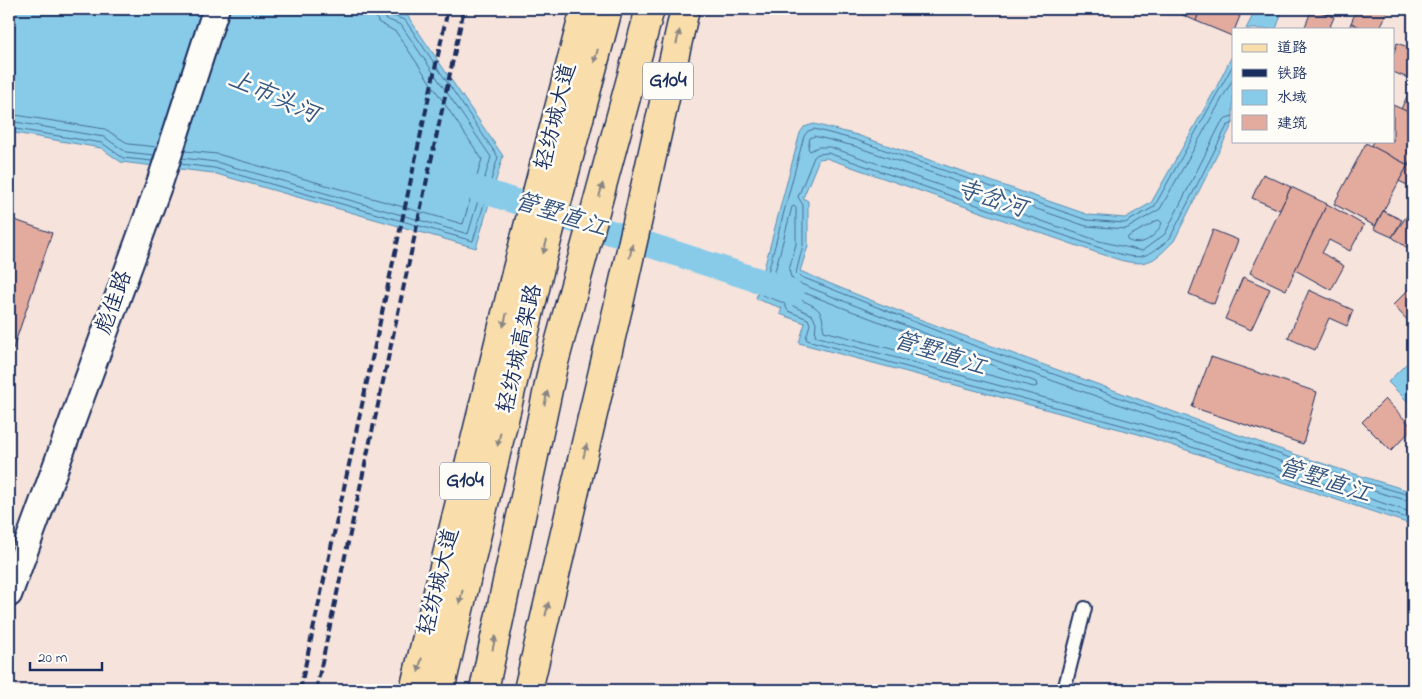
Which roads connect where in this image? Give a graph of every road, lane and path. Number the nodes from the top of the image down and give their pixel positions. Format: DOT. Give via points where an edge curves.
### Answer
graph roads {
  1 [pos="216,9"];
  2 [pos="584,9"];
  3 [pos="608,9"];
  4 [pos="650,9"];
  5 [pos="684,9"];
  6 [pos="18,537"];
  7 [pos="9,594"];
  8 [pos="1085,608"];
  9 [pos="414,690"];
  10 [pos="440,690"];
  11 [pos="484,690"];
  12 [pos="528,690"];
  13 [pos="1064,690"];
  1 -- 6 [label="street, 彪佳路" via="160,182"];
  2 -- 9 [label="main road, 轻纺城大道 / G104, one-way"];
  3 -- 10 [label="main road, 轻纺城高架路, one-way" via="542,259"];
  11 -- 4 [label="main road, 轻纺城高架路, one-way" via="553,366"];
  12 -- 5 [label="main road, G104, one-way"];
  6 -- 7 [label="street, 彪佳路"];
  8 -- 13 [label="lane"];
}
